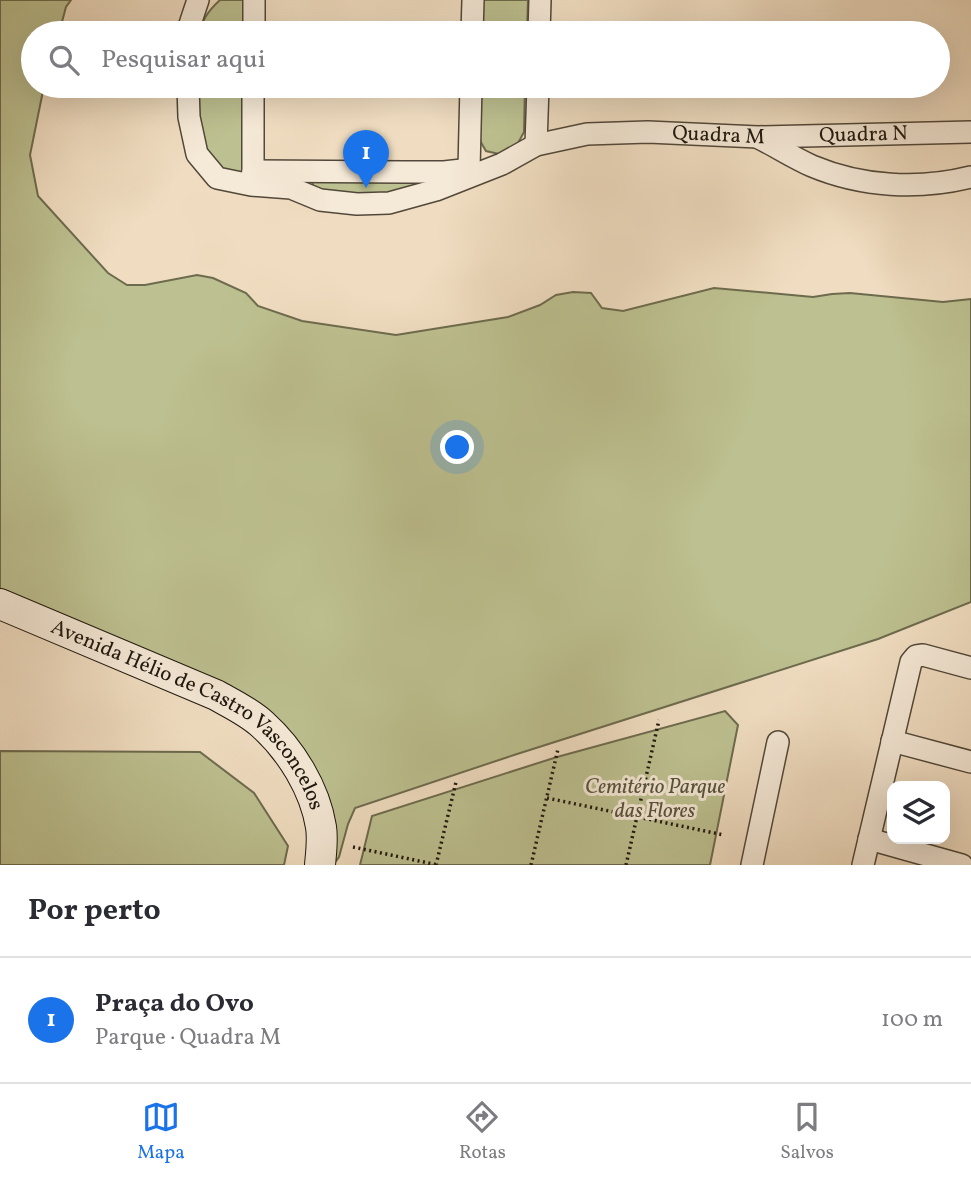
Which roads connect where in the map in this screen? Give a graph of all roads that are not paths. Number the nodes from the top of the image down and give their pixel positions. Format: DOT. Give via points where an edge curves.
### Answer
graph roads {
  1 [pos="198,0"];
  2 [pos="254,0"];
  3 [pos="472,0"];
  4 [pos="540,0"];
  5 [pos="191,21"];
  6 [pos="254,21"];
  7 [pos="472,21"];
  8 [pos="539,21"];
  9 [pos="189,98"];
  10 [pos="253,98"];
  11 [pos="471,98"];
  12 [pos="538,98"];
  13 [pos="971,132"];
  14 [pos="758,137"];
  15 [pos="536,145"];
  16 [pos="502,164"];
  17 [pos="470,169"];
  18 [pos="971,177"];
  19 [pos="252,178"];
  20 [pos="0,604"];
  21 [pos="971,668"];
  22 [pos="892,741"];
  23 [pos="779,742"];
  24 [pos="971,762"];
  25 [pos="869,839"];
  26 [pos="320,865"];
  27 [pos="752,865"];
  28 [pos="863,865"];
  29 [pos="962,865"];
  1 -- 5 [label="street"];
  2 -- 6 [label="street"];
  3 -- 7 [label="street"];
  4 -- 8 [label="street"];
  9 -- 19 [label="street, Quadra M" via="197,154 217,177"];
  10 -- 19 [label="street"];
  11 -- 17 [label="street"];
  12 -- 15 [label="street"];
  13 -- 14 [label="street, Quadra N"];
  14 -- 15 [label="street, Quadra M" via="587,134"];
  14 -- 18 [label="street, Quadra M" via="812,166 889,185"];
  15 -- 16 [label="street, Quadra M"];
  16 -- 17 [label="street, Quadra M"];
  16 -- 19 [label="street, Quadra M" via="389,203 320,200"];
  17 -- 19 [label="street, Quadra M"];
  20 -- 26 [label="street, Avenida Hélio de Castro Vasconcelos" via="216,695 262,724 311,790 322,829"];
  21 -- 22 [label="street" via="916,656"];
  22 -- 24 [label="street"];
  22 -- 25 [label="street"];
  23 -- 27 [label="street"];
  25 -- 28 [label="street"];
  25 -- 29 [label="street"];
}
